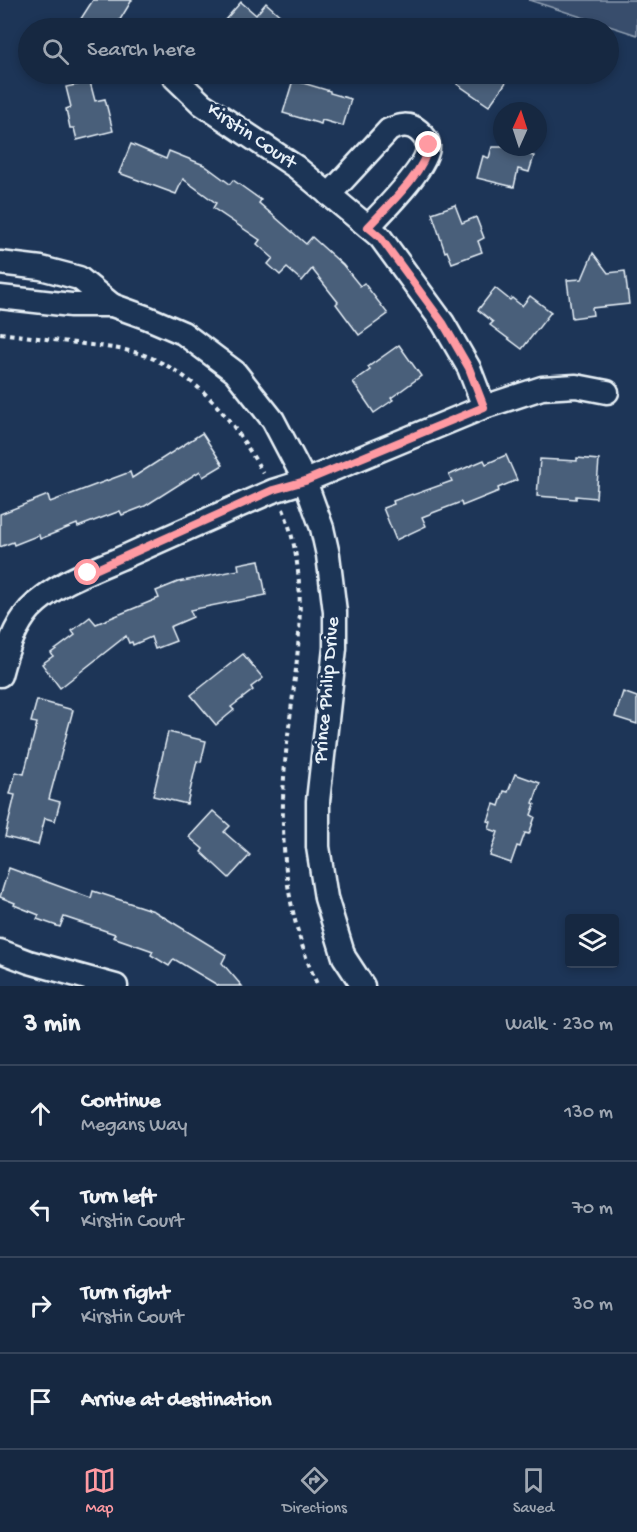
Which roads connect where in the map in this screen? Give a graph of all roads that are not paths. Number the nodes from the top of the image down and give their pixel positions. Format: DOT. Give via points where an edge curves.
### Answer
graph roads {
  1 [pos="181,84"];
  2 [pos="329,195"];
  3 [pos="368,227"];
  4 [pos="0,263"];
  5 [pos="0,297"];
  6 [pos="112,305"];
  7 [pos="607,392"];
  8 [pos="484,407"];
  9 [pos="305,481"];
  10 [pos="0,675"];
  11 [pos="0,951"];
  12 [pos="116,986"];
  13 [pos="363,986"];
  1 -- 2 [label="street, Kirstin Court" via="202,104"];
  2 -- 3 [label="street, Kirstin Court"];
  2 -- 3 [label="street" via="389,130 399,125 413,126 429,145 426,157 420,169"];
  3 -- 8 [label="street, Kirstin Court" via="380,237 443,323 469,368"];
  4 -- 6 [label="street, Prince Philip Drive" via="79,278"];
  5 -- 6 [label="street, Prince Philip Drive"];
  6 -- 9 [label="street, Prince Philip Drive" via="183,333 235,372 273,420"];
  7 -- 8 [label="street" via="576,386 542,388"];
  8 -- 9 [label="street"];
  9 -- 10 [label="street" via="273,490 46,595 20,622"];
  9 -- 13 [label="street, Prince Philip Drive" via="322,528 335,612 335,648 318,801 318,847 326,898 344,957"];
  11 -- 12 [label="street"];
}
